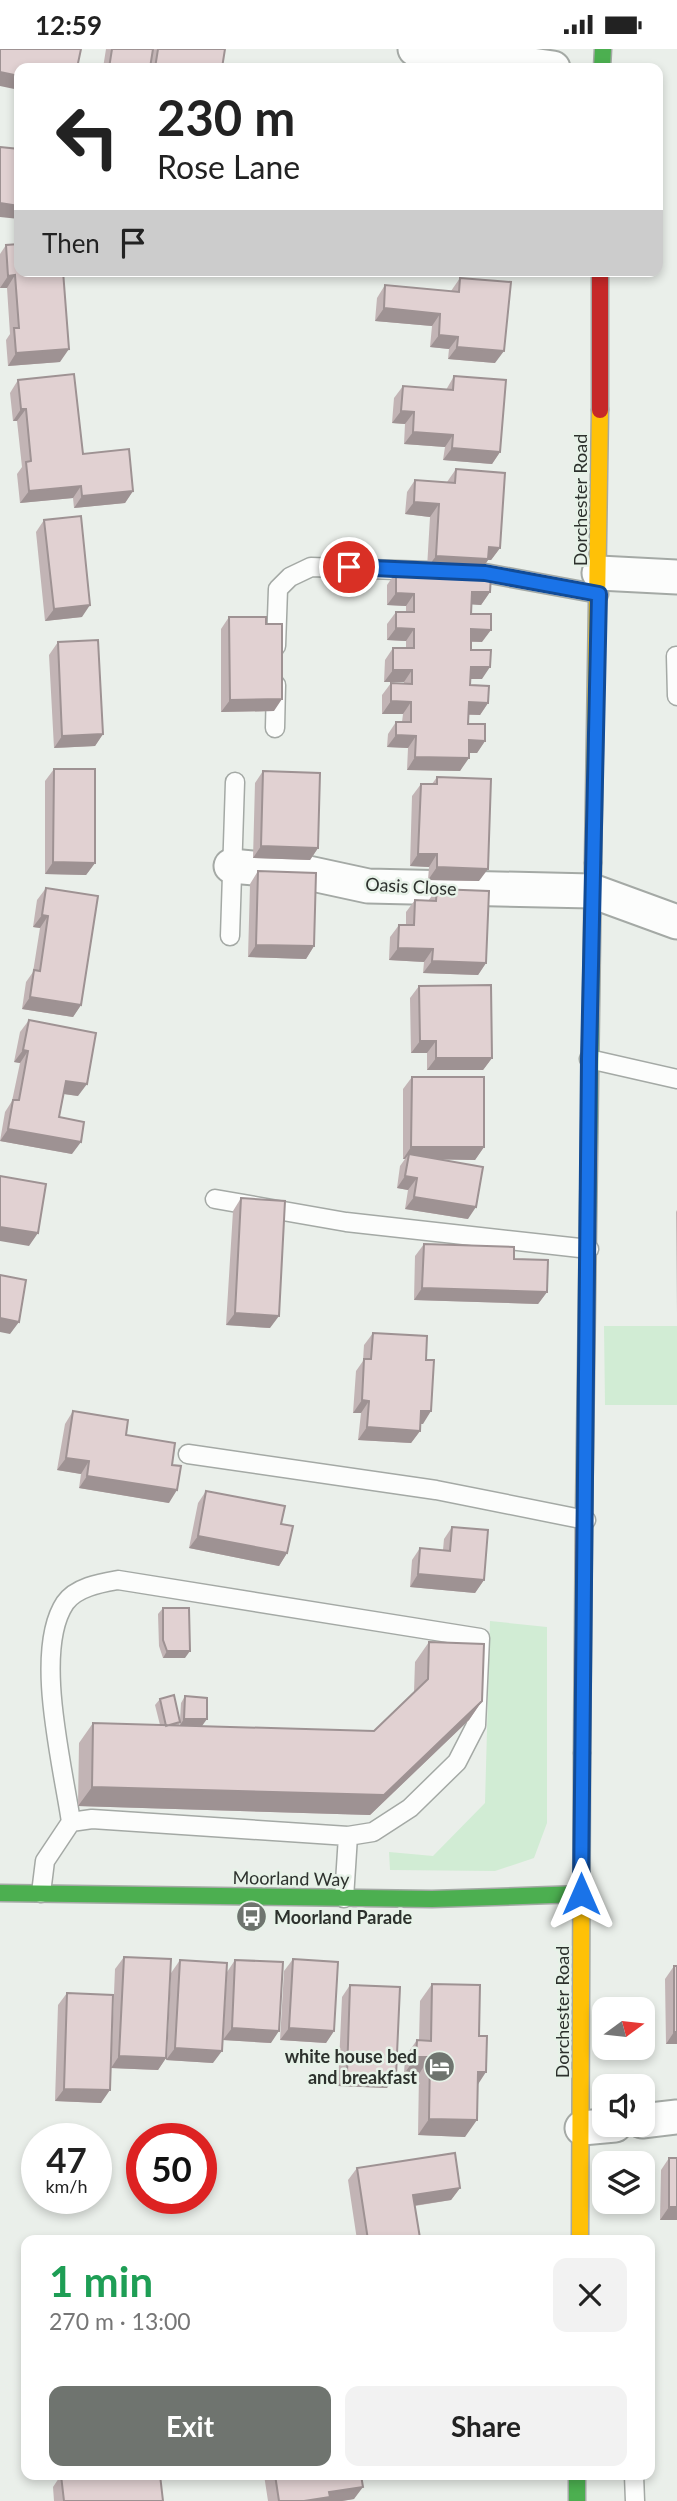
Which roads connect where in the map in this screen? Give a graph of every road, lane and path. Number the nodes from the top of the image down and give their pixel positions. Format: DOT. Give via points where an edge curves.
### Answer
graph roads {
  1 [pos="415,49"];
  2 [pos="517,63"];
  3 [pos="600,277"];
  4 [pos="677,576"];
  5 [pos="599,583"];
  6 [pos="676,656"];
  7 [pos="677,696"];
  8 [pos="275,728"];
  9 [pos="235,782"];
  10 [pos="231,866"];
  11 [pos="592,891"];
  12 [pos="677,922"];
  13 [pos="230,936"];
  14 [pos="589,1059"];
  15 [pos="677,1079"];
  16 [pos="215,1199"];
  17 [pos="589,1249"];
  18 [pos="188,1454"];
  19 [pos="586,1520"];
  20 [pos="71,1822"];
  21 [pos="348,1836"];
  22 [pos="0,1893"];
  23 [pos="41,1893"];
  24 [pos="581,1894"];
  25 [pos="344,1898"];
  26 [pos="677,2117"];
  27 [pos="655,2120"];
  28 [pos="592,2127"];
  29 [pos="582,2128"];
  30 [pos="580,2235"];
  31 [pos="577,2480"];
  32 [pos="634,2480"];
  33 [pos="577,2501"];
  34 [pos="635,2501"];
  1 -- 2 [label="street"];
  3 -- 5 [label="main road, Dorchester Road"];
  4 -- 5 [label="street"];
  5 -- 8 [label="lane" via="485,573 311,567 278,589"];
  5 -- 11 [label="main road, Dorchester Road"];
  6 -- 7 [label="lane"];
  9 -- 10 [label="lane"];
  10 -- 11 [label="street, Oasis Close" via="309,873 368,886"];
  10 -- 13 [label="lane"];
  11 -- 12 [label="street, Oasis Close"];
  11 -- 14 [label="main road, Dorchester Road"];
  14 -- 15 [label="lane"];
  14 -- 17 [label="main road, Dorchester Road"];
  16 -- 17 [label="lane" via="346,1222"];
  17 -- 19 [label="main road, Dorchester Road"];
  18 -- 19 [label="lane" via="436,1490"];
  19 -- 24 [label="main road, Dorchester Road"];
  20 -- 21 [label="lane" via="92,1819"];
  20 -- 21 [label="lane" via="50,1671 52,1630 66,1601 93,1584 118,1580 480,1638 476,1725 457,1762 410,1808 373,1832"];
  20 -- 23 [label="lane" via="45,1861"];
  21 -- 25 [label="lane"];
  22 -- 23 [label="main road, Moorland Way"];
  23 -- 25 [label="main road, Moorland Way"];
  24 -- 25 [label="main road, Moorland Way"];
  24 -- 29 [label="main road, Dorchester Road"];
  26 -- 27 [label="street"];
  28 -- 29 [label="street"];
  29 -- 30 [label="main road, Dorchester Road"];
  31 -- 33 [label="main road"];
  32 -- 34 [label="lane"];
}
